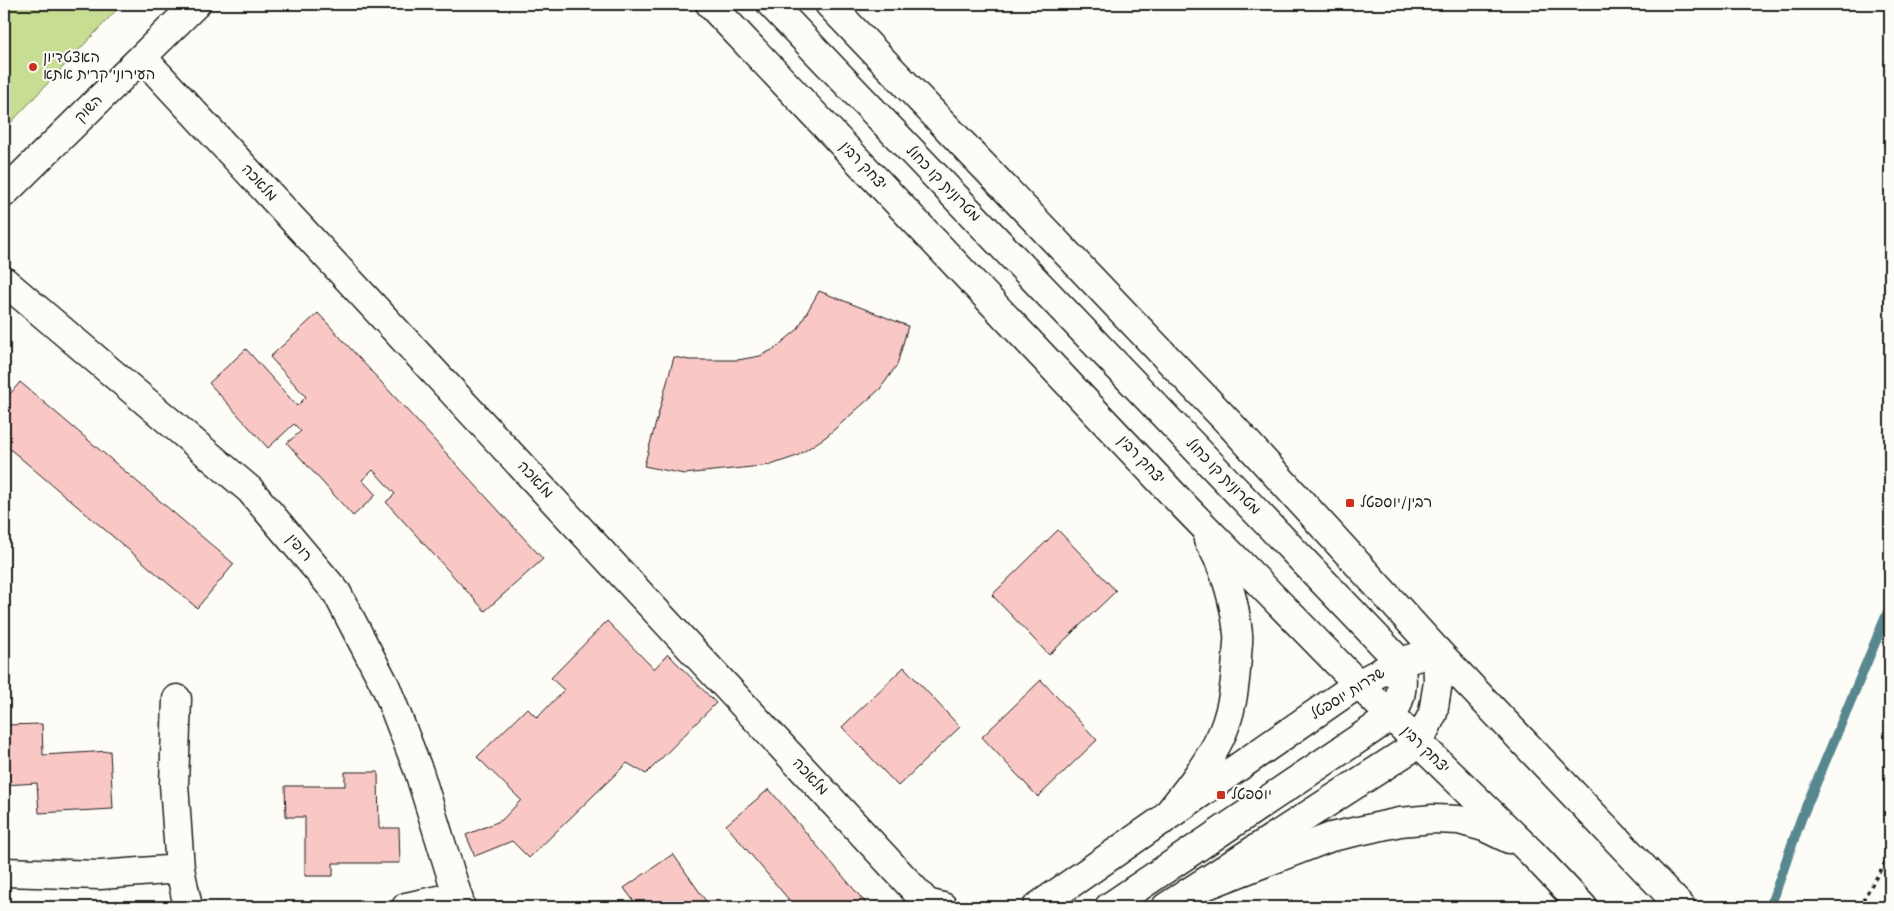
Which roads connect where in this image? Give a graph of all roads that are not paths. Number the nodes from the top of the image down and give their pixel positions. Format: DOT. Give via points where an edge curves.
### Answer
graph roads {
  1 [pos="196,4"];
  2 [pos="710,4"];
  3 [pos="771,4"];
  4 [pos="829,4"];
  5 [pos="142,57"];
  6 [pos="4,193"];
  7 [pos="4,281"];
  8 [pos="1186,508"];
  9 [pos="1437,650"];
  10 [pos="1400,662"];
  11 [pos="1358,684"];
  12 [pos="177,699"];
  13 [pos="1392,716"];
  14 [pos="1418,744"];
  15 [pos="1163,820"];
  16 [pos="1532,853"];
  17 [pos="180,870"];
  18 [pos="4,872"];
  19 [pos="1189,892"];
  20 [pos="460,902"];
  21 [pos="933,906"];
  22 [pos="188,907"];
  23 [pos="406,907"];
  24 [pos="1037,907"];
  25 [pos="1109,907"];
  26 [pos="1166,907"];
  27 [pos="1583,907"];
  28 [pos="1681,907"];
  1 -- 5 [label="main road, השוק"];
  2 -- 8 [label="main road, יצחק רבין"];
  3 -- 10 [label="main road, מטרונית קו כחול"];
  4 -- 9 [label="main road" via="1230,424"];
  5 -- 6 [label="main road, השוק"];
  5 -- 21 [label="main road, מלאכה"];
  7 -- 20 [label="main road, רופין" via="250,490 337,593 386,687 419,772"];
  8 -- 11 [label="main road, יצחק רבין"];
  8 -- 15 [label="main road" via="1214,550 1230,592 1238,635 1236,674 1230,711 1218,741 1198,776"];
  9 -- 10 [label="main road, שדרות יוספטל"];
  9 -- 14 [label="main road" via="1438,682 1433,713"];
  9 -- 28 [label="main road"];
  10 -- 11 [label="main road, שדרות יוספטל"];
  10 -- 13 [label="main road" via="1401,692"];
  11 -- 13 [label="main road, יצחק רבין"];
  11 -- 15 [label="main road, שדרות יוספטל"];
  12 -- 17 [label="main road" via="174,784"];
  13 -- 14 [label="main road, יצחק רבין"];
  13 -- 25 [label="main road"];
  14 -- 16 [label="main road, יצחק רבין"];
  14 -- 19 [label="main road"];
  15 -- 24 [label="main road, שדרות יוספטל"];
  16 -- 19 [label="main road" via="1500,834 1459,820 1400,822 1331,837"];
  16 -- 27 [label="main road, יצחק רבין"];
  17 -- 18 [label="main road" via="100,875"];
  17 -- 22 [label="main road"];
  19 -- 26 [label="main road"];
  20 -- 23 [label="main road"];
}
